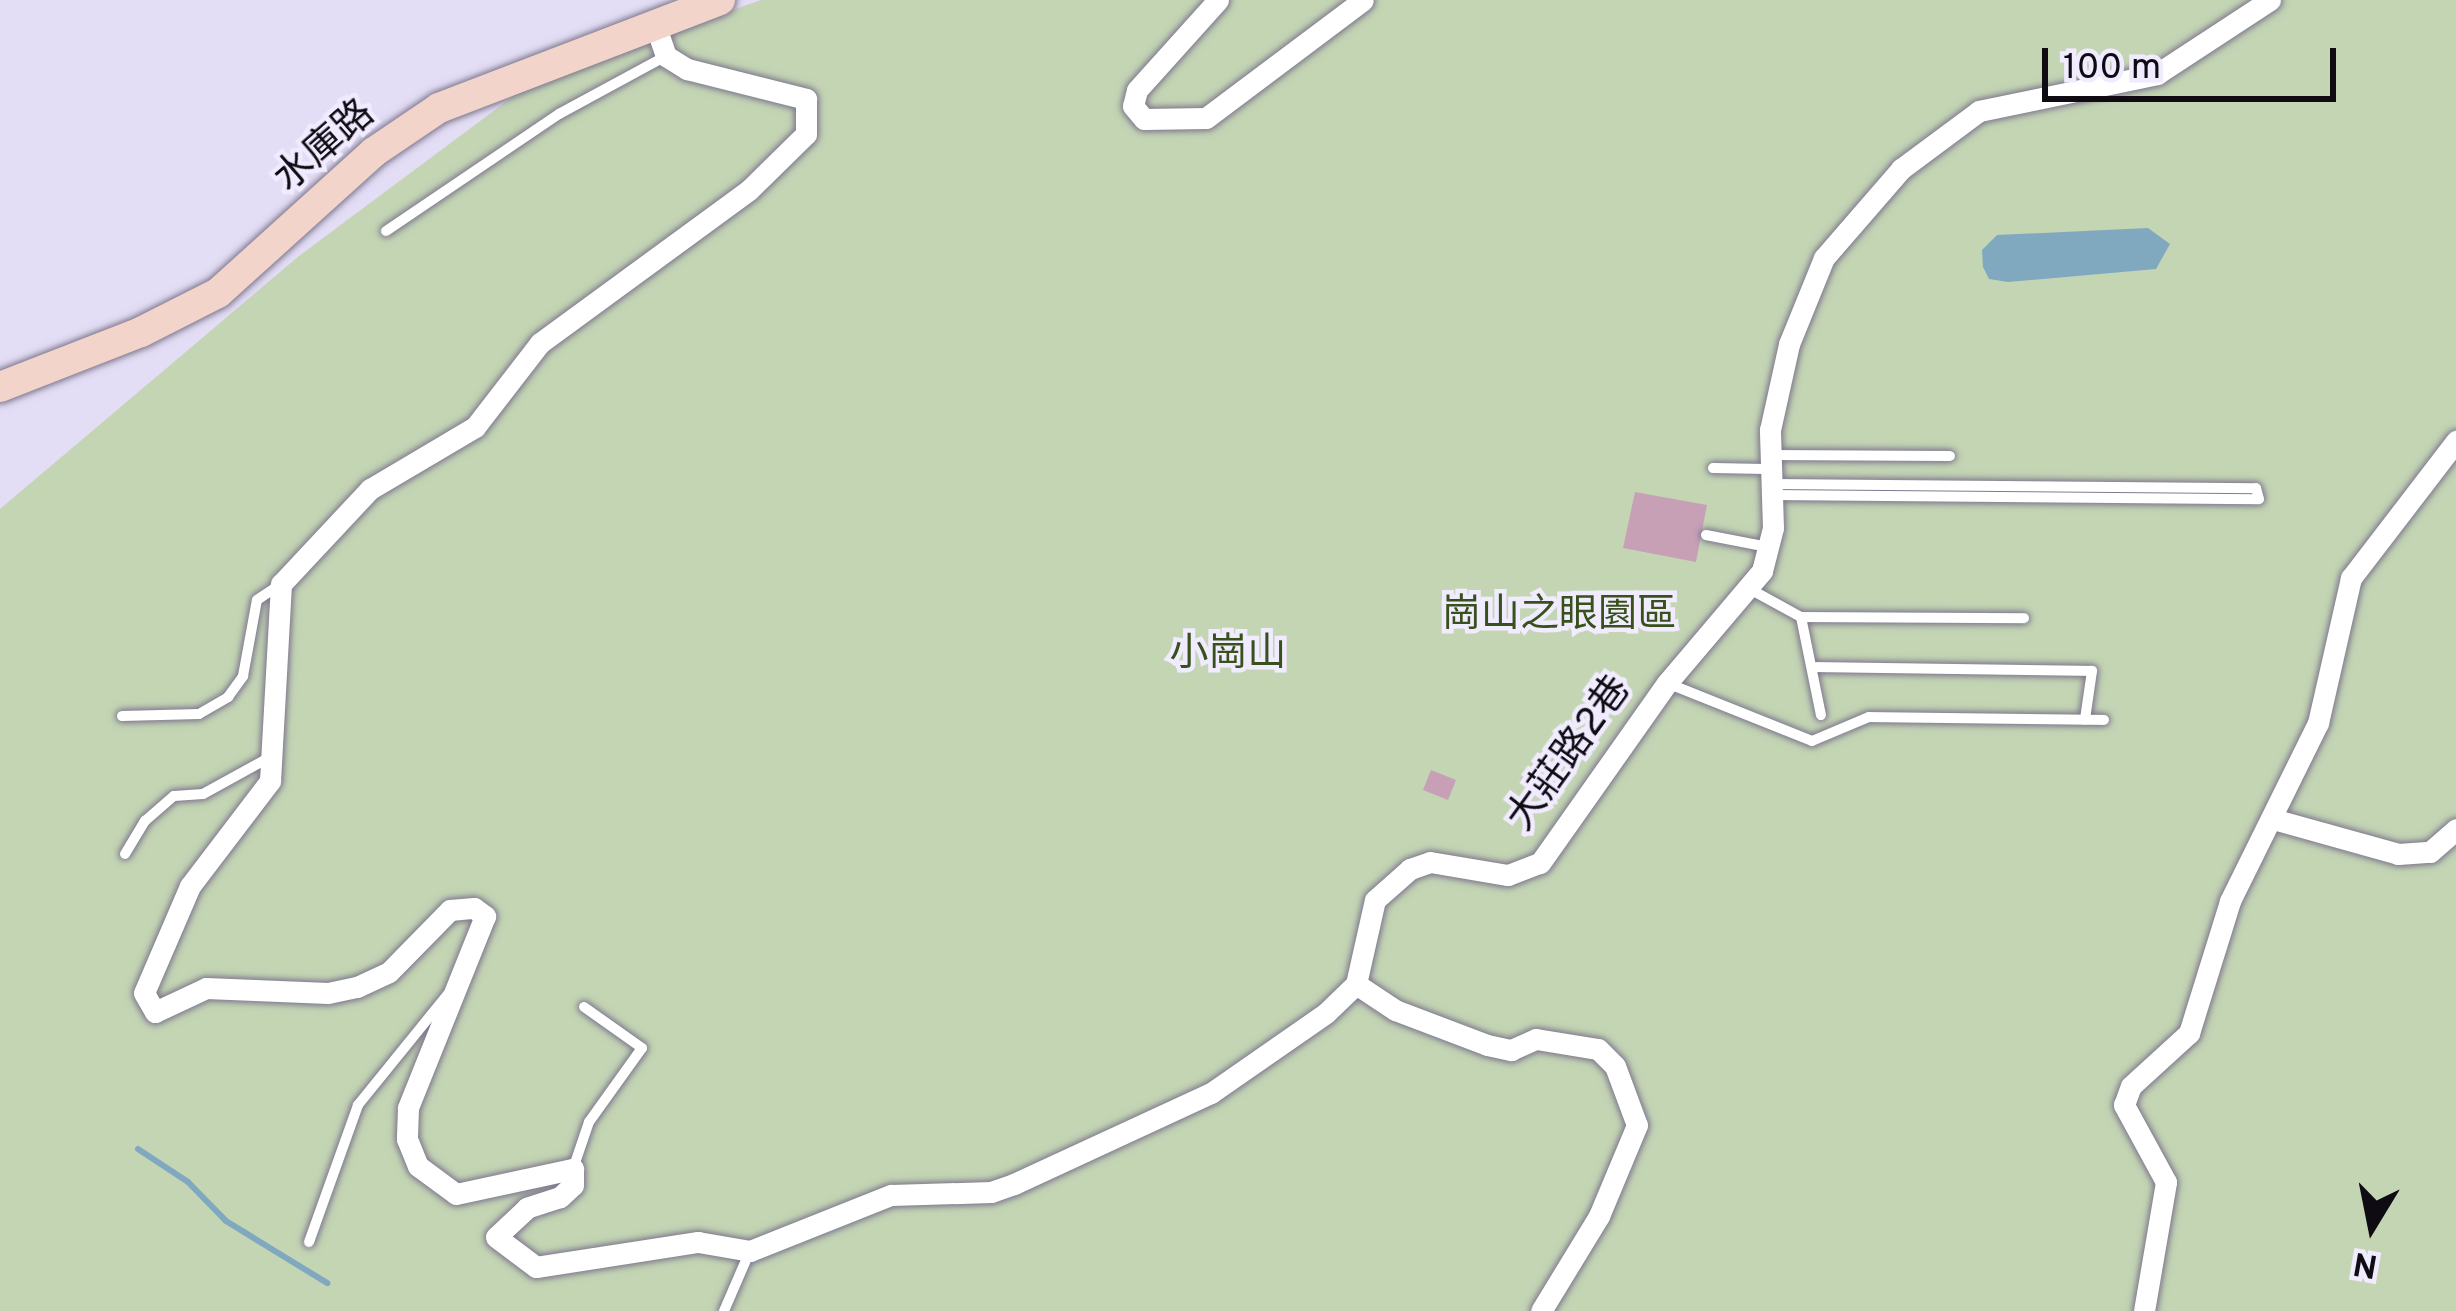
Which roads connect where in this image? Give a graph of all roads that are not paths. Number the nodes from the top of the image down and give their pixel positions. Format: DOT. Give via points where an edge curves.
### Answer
graph roads {
  1 [pos="720,0"];
  2 [pos="1218,0"];
  3 [pos="1363,0"];
  4 [pos="2270,0"];
  5 [pos="661,41"];
  6 [pos="386,231"];
  7 [pos="0,387"];
  8 [pos="2456,441"];
  9 [pos="1950,456"];
  10 [pos="1713,468"];
  11 [pos="1767,476"];
  12 [pos="1706,535"];
  13 [pos="1771,548"];
  14 [pos="281,584"];
  15 [pos="1748,588"];
  16 [pos="1801,617"];
  17 [pos="2024,618"];
  18 [pos="1817,667"];
  19 [pos="1667,683"];
  20 [pos="1821,715"];
  21 [pos="122,716"];
  22 [pos="2085,719"];
  23 [pos="2104,720"];
  24 [pos="275,754"];
  25 [pos="2273,819"];
  26 [pos="2456,829"];
  27 [pos="125,854"];
  28 [pos="1356,984"];
  29 [pos="450,993"];
  30 [pos="584,1007"];
  31 [pos="573,1169"];
  32 [pos="309,1242"];
  33 [pos="751,1251"];
  34 [pos="724,1311"];
  35 [pos="1541,1311"];
  36 [pos="2144,1311"];
  1 -- 5 [label="street, 水庫路"];
  2 -- 3 [label="street" via="1137,90 1132,106 1144,118 1206,118"];
  4 -- 11 [label="street" via="2157,74 1979,111 1901,169 1824,258 1789,344"];
  5 -- 6 [label="lane"];
  5 -- 7 [label="street, 水庫路" via="510,75 439,108 374,152 218,293"];
  5 -- 14 [label="street" via="687,69 792,90 812,112 806,134 748,190 539,343 475,427 370,489"];
  8 -- 25 [label="street" via="2351,578 2318,723"];
  9 -- 11 [label="lane"];
  10 -- 11 [label="lane"];
  11 -- 11 [label="lane" via="2256,488 2259,499"];
  11 -- 13 [label="street"];
  12 -- 13 [label="lane"];
  13 -- 15 [label="street, 大莊路2巷"];
  14 -- 21 [label="lane" via="257,600 242,676 228,697 199,714"];
  14 -- 24 [label="street"];
  15 -- 16 [label="lane"];
  15 -- 19 [label="street, 大莊路2巷"];
  16 -- 17 [label="lane"];
  16 -- 18 [label="lane"];
  18 -- 20 [label="lane"];
  18 -- 22 [label="lane" via="2092,671"];
  19 -- 22 [label="lane" via="1812,741 1868,717"];
  19 -- 28 [label="street, 大莊路2巷" via="1540,863 1508,875 1430,862 1392,882 1361,938"];
  22 -- 23 [label="lane"];
  24 -- 27 [label="lane" via="203,794 174,796"];
  24 -- 29 [label="street" via="270,781 190,886 144,993 146,1005 155,1012 206,988 357,987 389,972 451,910 474,908 485,916"];
  25 -- 26 [label="street" via="2398,854 2430,852"];
  25 -- 36 [label="street" via="2230,901 2189,1034 2131,1086 2124,1105 2166,1182"];
  28 -- 33 [label="street" via="1238,1078 1014,1184 891,1195"];
  28 -- 35 [label="street" via="1395,1010 1487,1045 1511,1050 1536,1039 1598,1049 1615,1066 1637,1125 1599,1216"];
  29 -- 31 [label="street" via="442,1036 408,1108 407,1139 418,1166 437,1187 477,1195"];
  29 -- 32 [label="lane" via="358,1105"];
  30 -- 31 [label="lane" via="642,1048 589,1122"];
  31 -- 33 [label="street" via="573,1184 560,1197 526,1208 496,1237 536,1267 698,1243"];
  33 -- 34 [label="lane"];
}
